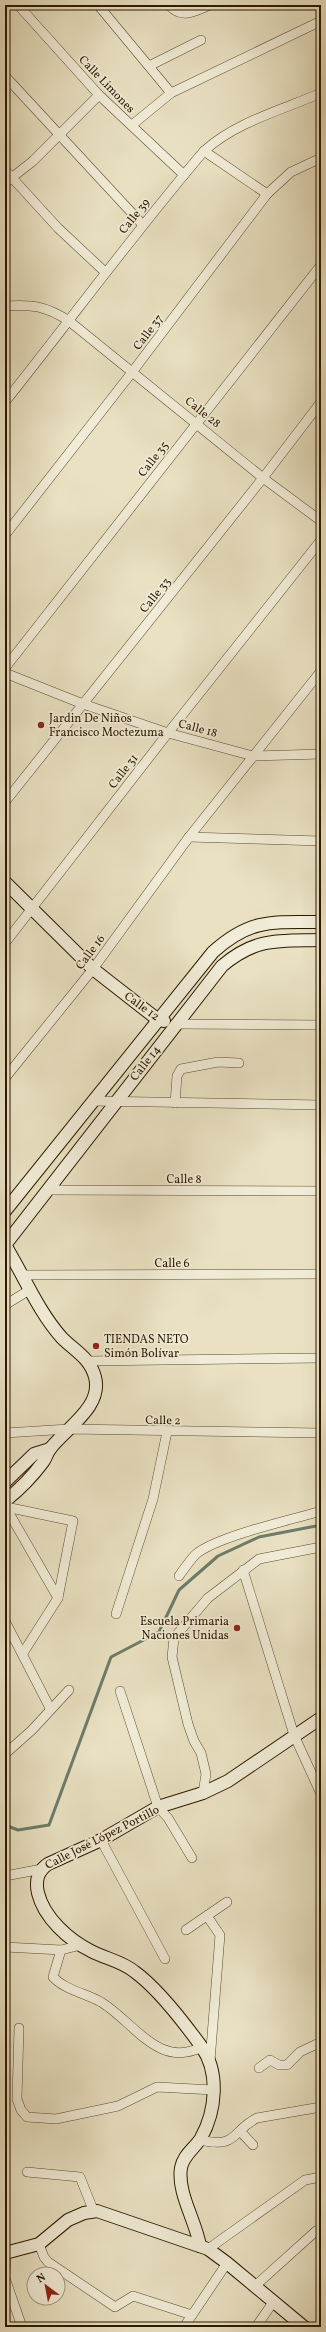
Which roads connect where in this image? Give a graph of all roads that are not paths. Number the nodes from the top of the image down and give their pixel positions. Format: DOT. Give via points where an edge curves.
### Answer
graph roads {
  1 [pos="18,5"];
  2 [pos="98,5"];
  3 [pos="169,5"];
  4 [pos="210,5"];
  5 [pos="318,5"];
  6 [pos="321,6"];
  7 [pos="321,21"];
  8 [pos="201,40"];
  9 [pos="149,66"];
  10 [pos="5,76"];
  11 [pos="172,93"];
  12 [pos="321,93"];
  13 [pos="99,95"];
  14 [pos="132,125"];
  15 [pos="60,134"];
  16 [pos="204,151"];
  17 [pos="321,158"];
  18 [pos="5,170"];
  19 [pos="184,175"];
  20 [pos="8,181"];
  21 [pos="267,194"];
  22 [pos="143,225"];
  23 [pos="321,265"];
  24 [pos="105,272"];
  25 [pos="5,306"];
  26 [pos="69,321"];
  27 [pos="133,371"];
  28 [pos="5,402"];
  29 [pos="321,402"];
  30 [pos="197,422"];
  31 [pos="264,478"];
  32 [pos="321,521"];
  33 [pos="5,535"];
  34 [pos="321,540"];
  35 [pos="5,668"];
  36 [pos="321,671"];
  37 [pos="5,673"];
  38 [pos="83,704"];
  39 [pos="168,733"];
  40 [pos="321,754"];
  41 [pos="253,756"];
  42 [pos="5,802"];
  43 [pos="189,837"];
  44 [pos="321,841"];
  45 [pos="5,882"];
  46 [pos="32,909"];
  47 [pos="321,922"];
  48 [pos="321,940"];
  49 [pos="5,944"];
  50 [pos="93,969"];
  51 [pos="157,1019"];
  52 [pos="175,1024"];
  53 [pos="321,1025"];
  54 [pos="239,1063"];
  55 [pos="5,1078"];
  56 [pos="93,1101"];
  57 [pos="114,1102"];
  58 [pos="175,1103"];
  59 [pos="321,1104"];
  60 [pos="47,1190"];
  61 [pos="321,1191"];
  62 [pos="5,1211"];
  63 [pos="5,1245"];
  64 [pos="321,1274"];
  65 [pos="24,1275"];
  66 [pos="31,1289"];
  67 [pos="5,1304"];
  68 [pos="321,1358"];
  69 [pos="89,1361"];
  70 [pos="69,1430"];
  71 [pos="167,1432"];
  72 [pos="5,1433"];
  73 [pos="321,1433"];
  74 [pos="50,1449"];
  75 [pos="5,1482"];
  76 [pos="5,1501"];
  77 [pos="5,1506"];
  78 [pos="321,1511"];
  79 [pos="321,1547"];
  80 [pos="243,1570"];
  81 [pos="179,1576"];
  82 [pos="58,1598"];
  83 [pos="116,1614"];
  84 [pos="5,1621"];
  85 [pos="22,1653"];
  86 [pos="68,1690"];
  87 [pos="120,1692"];
  88 [pos="50,1708"];
  89 [pos="321,1718"];
  90 [pos="294,1735"];
  91 [pos="6,1751"];
  92 [pos="203,1793"];
  93 [pos="321,1794"];
  94 [pos="158,1807"];
  95 [pos="101,1840"];
  96 [pos="192,1858"];
  97 [pos="42,1869"];
  98 [pos="5,1876"];
  99 [pos="227,1902"];
  100 [pos="207,1916"];
  101 [pos="186,1930"];
  102 [pos="81,1945"];
  103 [pos="5,1948"];
  104 [pos="61,1950"];
  105 [pos="165,1959"];
  106 [pos="19,2028"];
  107 [pos="321,2042"];
  108 [pos="202,2047"];
  109 [pos="210,2061"];
  110 [pos="259,2068"];
  111 [pos="214,2090"];
  112 [pos="321,2107"];
  113 [pos="241,2132"];
  114 [pos="200,2140"];
  115 [pos="253,2145"];
  116 [pos="27,2172"];
  117 [pos="321,2177"];
  118 [pos="94,2212"];
  119 [pos="321,2230"];
  120 [pos="39,2244"];
  121 [pos="204,2248"];
  122 [pos="5,2253"];
  123 [pos="228,2263"];
  124 [pos="255,2286"];
  125 [pos="274,2301"];
  126 [pos="192,2315"];
  127 [pos="22,2327"];
  128 [pos="184,2327"];
  129 [pos="256,2327"];
  130 [pos="304,2327"];
  1 -- 13 [label="street, Calle Limones"];
  2 -- 9 [label="street"];
  3 -- 4 [label="street" via="180,14 188,14"];
  5 -- 6 [label="street"];
  7 -- 11 [label="street"];
  8 -- 9 [label="street"];
  9 -- 11 [label="street"];
  10 -- 15 [label="street"];
  11 -- 14 [label="street"];
  12 -- 16 [label="street, Calle 39" via="235,130 218,139"];
  13 -- 14 [label="street, Calle Limones"];
  13 -- 15 [label="street"];
  14 -- 19 [label="street, Calle Limones"];
  15 -- 20 [label="street"];
  15 -- 22 [label="street"];
  16 -- 19 [label="street, Calle 39"];
  16 -- 21 [label="street"];
  17 -- 21 [label="street, Calle 37" via="291,172"];
  18 -- 20 [label="street"];
  19 -- 22 [label="street, Calle 39"];
  20 -- 24 [label="street"];
  21 -- 27 [label="street, Calle 37"];
  22 -- 24 [label="street, Calle 39"];
  23 -- 30 [label="street, Calle 35"];
  24 -- 26 [label="street, Calle 39"];
  25 -- 26 [label="street, Calle 28" via="28,304 52,309"];
  26 -- 27 [label="street, Calle 28"];
  26 -- 28 [label="street, Calle 39"];
  27 -- 30 [label="street, Calle 28"];
  27 -- 33 [label="street, Calle 37"];
  29 -- 31 [label="street, Calle 33"];
  30 -- 31 [label="street, Calle 28"];
  30 -- 35 [label="street, Calle 35"];
  31 -- 32 [label="street, Calle 28"];
  31 -- 38 [label="street, Calle 33"];
  34 -- 39 [label="street, Calle 31"];
  36 -- 41 [label="street, Calle 16"];
  37 -- 38 [label="street, Calle 18"];
  38 -- 39 [label="street, Calle 18"];
  38 -- 42 [label="street, Calle 33"];
  39 -- 41 [label="street, Calle 18"];
  39 -- 46 [label="street, Calle 31"];
  40 -- 41 [label="street, Calle 18"];
  41 -- 43 [label="street, Calle 16"];
  43 -- 44 [label="street"];
  43 -- 50 [label="street, Calle 16"];
  45 -- 46 [label="main road, Calle 12"];
  46 -- 49 [label="street, Calle 31"];
  46 -- 50 [label="main road, Calle 12"];
  47 -- 51 [label="main road, Calle 14" via="269,922 249,927 229,937 199,967"];
  48 -- 52 [label="main road, Calle 14" via="265,942 250,946 235,955 207,983"];
  50 -- 51 [label="main road, Calle 12"];
  50 -- 55 [label="street, Calle 16"];
  51 -- 52 [label="main road, Calle 12"];
  51 -- 56 [label="main road, Calle 14"];
  52 -- 53 [label="street, Calle 12"];
  52 -- 57 [label="main road, Calle 14"];
  54 -- 58 [label="street" via="218,1062 181,1069 177,1076"];
  56 -- 57 [label="street"];
  56 -- 62 [label="main road, Calle 14"];
  57 -- 58 [label="street"];
  57 -- 60 [label="main road, Calle 14"];
  58 -- 59 [label="street"];
  60 -- 61 [label="street, Calle 8"];
  60 -- 63 [label="main road, Calle 14"];
  63 -- 65 [label="main road"];
  64 -- 65 [label="street, Calle 6"];
  65 -- 66 [label="main road"];
  66 -- 67 [label="street"];
  66 -- 69 [label="main road" via="44,1315 63,1339"];
  68 -- 69 [label="street"];
  69 -- 70 [label="main road" via="96,1377 96,1390 89,1407"];
  70 -- 71 [label="street, Calle 2"];
  70 -- 72 [label="street, Calle 2"];
  70 -- 74 [label="main road"];
  71 -- 73 [label="street, Calle 2"];
  71 -- 83 [label="street" via="153,1499"];
  74 -- 75 [label="main road" via="34,1454"];
  74 -- 76 [label="main road" via="39,1467"];
  77 -- 82 [label="street"];
  77 -- 82 [label="street" via="73,1521"];
  78 -- 81 [label="street" via="230,1538 210,1547 196,1554"];
  79 -- 80 [label="street" via="259,1559"];
  80 -- 90 [label="street"];
  80 -- 92 [label="street" via="208,1598 174,1638 172,1657 188,1724 201,1753 206,1774"];
  82 -- 85 [label="street"];
  84 -- 85 [label="street"];
  85 -- 88 [label="street"];
  86 -- 88 [label="street"];
  87 -- 94 [label="street"];
  88 -- 91 [label="street"];
  89 -- 90 [label="main road, Calle José López Portillo"];
  90 -- 92 [label="main road, Calle José López Portillo" via="228,1781"];
  90 -- 93 [label="street"];
  92 -- 94 [label="main road, Calle José López Portillo"];
  94 -- 95 [label="main road, Calle José López Portillo"];
  94 -- 96 [label="street" via="168,1818"];
  95 -- 97 [label="main road, Calle José López Portillo"];
  95 -- 105 [label="street"];
  97 -- 98 [label="street"];
  97 -- 102 [label="main road, Calle José López Portillo" via="38,1876 37,1888 44,1908 51,1920"];
  99 -- 100 [label="street"];
  100 -- 101 [label="street"];
  100 -- 109 [label="street" via="220,1935"];
  102 -- 104 [label="street"];
  102 -- 108 [label="main road, Calle José López Portillo" via="136,1972"];
  103 -- 104 [label="street"];
  104 -- 108 [label="street" via="53,1977 59,1984 101,2002 151,2045 186,2053"];
  106 -- 111 [label="street" via="17,2099 27,2117 67,2118 118,2106 157,2087"];
  107 -- 110 [label="street" via="300,2052 287,2065 279,2065 270,2060"];
  108 -- 109 [label="main road, Calle José López Portillo"];
  109 -- 111 [label="main road, Calle José López Portillo"];
  111 -- 114 [label="main road, Calle José López Portillo" via="207,2126"];
  112 -- 113 [label="street" via="257,2118 247,2123"];
  113 -- 114 [label="street" via="226,2142"];
  113 -- 115 [label="street"];
  114 -- 121 [label="main road, Calle José López Portillo" via="189,2151 181,2166 180,2182"];
  116 -- 118 [label="street" via="80,2177"];
  117 -- 121 [label="street" via="306,2180"];
  118 -- 120 [label="main road" via="68,2220"];
  118 -- 121 [label="main road" via="110,2215"];
  119 -- 124 [label="street" via="316,2231"];
  120 -- 122 [label="main road"];
  120 -- 126 [label="street" via="48,2262 114,2306 133,2296"];
  121 -- 123 [label="main road"];
  122 -- 127 [label="street" via="5,2278"];
  123 -- 124 [label="main road"];
  123 -- 126 [label="street"];
  124 -- 125 [label="main road"];
  125 -- 129 [label="street"];
  125 -- 130 [label="main road"];
  126 -- 128 [label="street"];
}
